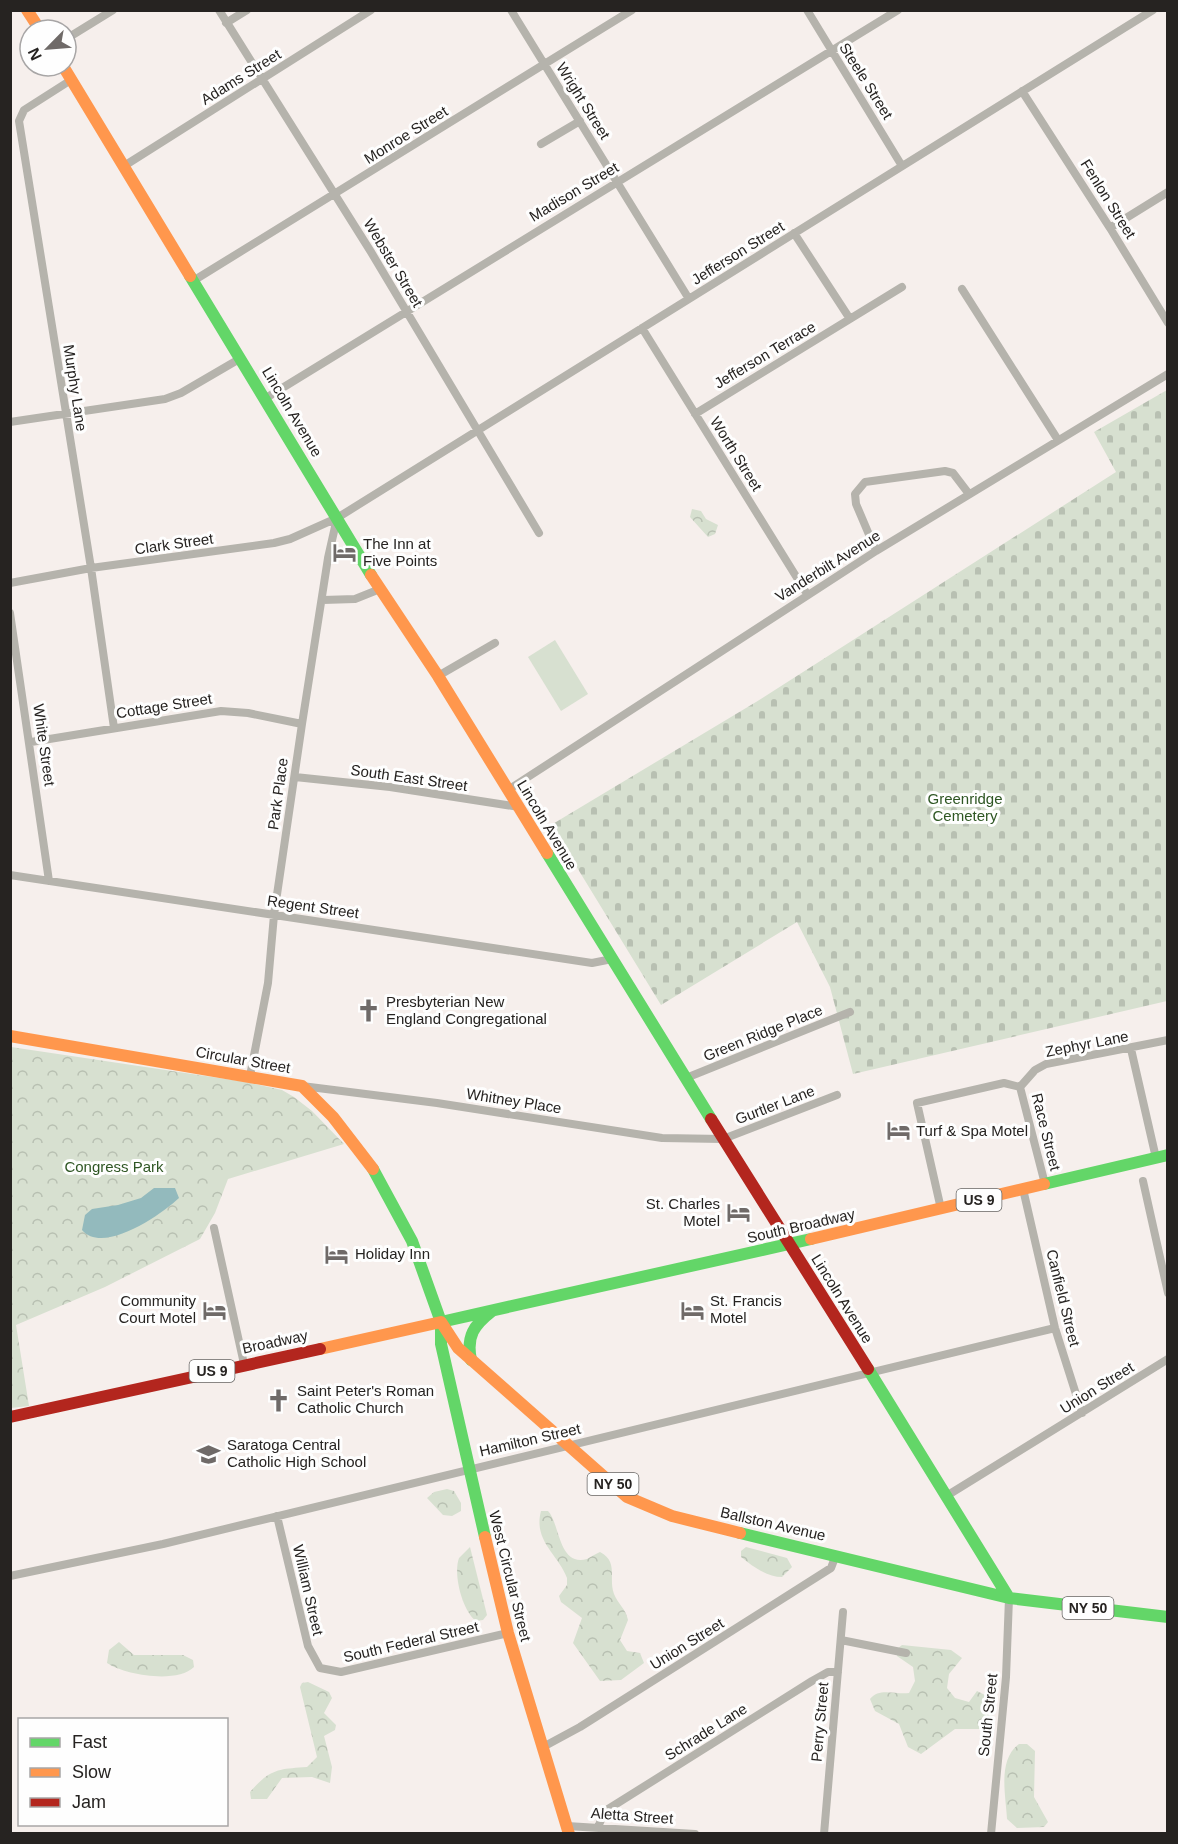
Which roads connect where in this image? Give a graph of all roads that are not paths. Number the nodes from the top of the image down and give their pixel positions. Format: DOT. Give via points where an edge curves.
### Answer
graph roads {
  1 [pos="113,10"];
  2 [pos="219,10"];
  3 [pos="247,10"];
  4 [pos="371,10"];
  5 [pos="511,10"];
  6 [pos="632,10"];
  7 [pos="807,10"];
  8 [pos="898,10"];
  9 [pos="1153,10"];
  10 [pos="226,23"];
  11 [pos="78,32"];
  12 [pos="832,52"];
  13 [pos="545,64"];
  14 [pos="71,80"];
  15 [pos="262,80"];
  16 [pos="1022,92"];
  17 [pos="580,121"];
  18 [pos="542,144"];
  19 [pos="124,166"];
  20 [pos="902,166"];
  21 [pos="617,182"];
  22 [pos="1167,192"];
  23 [pos="335,195"];
  24 [pos="1110,228"];
  25 [pos="794,233"];
  26 [pos="193,281"];
  27 [pos="902,287"];
  28 [pos="962,290"];
  29 [pos="688,299"];
  30 [pos="406,311"];
  31 [pos="850,319"];
  32 [pos="1167,323"];
  33 [pos="642,328"];
  34 [pos="242,358"];
  35 [pos="1167,374"];
  36 [pos="266,398"];
  37 [pos="65,414"];
  38 [pos="695,414"];
  39 [pos="10,422"];
  40 [pos="477,430"];
  41 [pos="1058,440"];
  42 [pos="969,494"];
  43 [pos="337,518"];
  44 [pos="539,533"];
  45 [pos="876,551"];
  46 [pos="91,568"];
  47 [pos="10,583"];
  48 [pos="380,589"];
  49 [pos="807,594"];
  50 [pos="323,600"];
  51 [pos="10,614"];
  52 [pos="495,643"];
  53 [pos="438,676"];
  54 [pos="302,724"];
  55 [pos="114,728"];
  56 [pos="31,742"];
  57 [pos="295,777"];
  58 [pos="508,790"];
  59 [pos="519,807"];
  60 [pos="10,875"];
  61 [pos="49,881"];
  62 [pos="274,915"];
  63 [pos="612,959"];
  64 [pos="850,1012"];
  65 [pos="10,1035"];
  66 [pos="1167,1040"];
  67 [pos="1131,1049"];
  68 [pos="250,1076"];
  69 [pos="686,1078"];
  70 [pos="302,1086"];
  71 [pos="1020,1087"];
  72 [pos="837,1095"];
  73 [pos="723,1139"];
  74 [pos="1162,1156"];
  75 [pos="1143,1181"];
  76 [pos="1045,1184"];
  77 [pos="1023,1189"];
  78 [pos="940,1209"];
  79 [pos="214,1228"];
  80 [pos="791,1244"];
  81 [pos="1167,1293"];
  82 [pos="492,1311"];
  83 [pos="441,1322"];
  84 [pos="1055,1328"];
  85 [pos="1167,1359"];
  86 [pos="471,1360"];
  87 [pos="244,1364"];
  88 [pos="871,1374"];
  89 [pos="1082,1413"];
  90 [pos="10,1417"];
  91 [pos="570,1444"];
  92 [pos="470,1468"];
  93 [pos="948,1495"];
  94 [pos="277,1516"];
  95 [pos="836,1555"];
  96 [pos="10,1576"];
  97 [pos="1010,1598"];
  98 [pos="843,1612"];
  99 [pos="1167,1617"];
  100 [pos="508,1633"];
  101 [pos="841,1640"];
  102 [pos="906,1653"];
  103 [pos="320,1668"];
  104 [pos="838,1672"];
  105 [pos="543,1747"];
  106 [pos="598,1827"];
  107 [pos="568,1830"];
  108 [pos="695,1833"];
  109 [pos="824,1833"];
  110 [pos="991,1833"];
  1 -- 11 [label="street"];
  2 -- 10 [label="street, Webster Street"];
  3 -- 10 [label="street"];
  4 -- 15 [label="street, Adams Street"];
  5 -- 13 [label="street, Wright Street"];
  6 -- 13 [label="street, Monroe Street"];
  7 -- 12 [label="street, Steele Street"];
  8 -- 12 [label="street, Madison Street"];
  9 -- 16 [label="street, Jefferson Street"];
  10 -- 15 [label="street, Webster Street"];
  12 -- 20 [label="street, Steele Street"];
  12 -- 21 [label="street, Madison Street"];
  13 -- 17 [label="street, Wright Street"];
  13 -- 23 [label="street, Monroe Street"];
  14 -- 19 [label="main road, Lincoln Avenue"];
  14 -- 37 [label="street, Murphy Lane" via="24,110 19,121"];
  15 -- 19 [label="street, Adams Street"];
  15 -- 23 [label="street, Webster Street"];
  16 -- 20 [label="street, Jefferson Street"];
  16 -- 24 [label="street, Fenlon Street"];
  17 -- 18 [label="street"];
  17 -- 21 [label="street, Wright Street"];
  19 -- 26 [label="main road, Lincoln Avenue"];
  20 -- 25 [label="street, Jefferson Street"];
  21 -- 29 [label="street, Wright Street"];
  21 -- 30 [label="street, Madison Street"];
  22 -- 24 [label="street"];
  23 -- 26 [label="street, Monroe Street"];
  23 -- 30 [label="street, Webster Street"];
  24 -- 32 [label="street, Fenlon Street"];
  25 -- 29 [label="street, Jefferson Street"];
  25 -- 31 [label="street"];
  26 -- 34 [label="main road, Lincoln Avenue"];
  27 -- 31 [label="street, Jefferson Terrace"];
  28 -- 41 [label="street"];
  29 -- 33 [label="street, Jefferson Street"];
  30 -- 36 [label="street, Madison Street"];
  30 -- 40 [label="street, Webster Street"];
  31 -- 38 [label="street, Jefferson Terrace"];
  33 -- 38 [label="street, Worth Street"];
  33 -- 40 [label="street, Jefferson Street"];
  34 -- 36 [label="main road, Lincoln Avenue"];
  34 -- 37 [label="street" via="165,399"];
  35 -- 41 [label="street, Vanderbilt Avenue"];
  36 -- 43 [label="main road, Lincoln Avenue"];
  37 -- 39 [label="street"];
  37 -- 46 [label="street, Murphy Lane"];
  38 -- 49 [label="street, Worth Street"];
  40 -- 43 [label="street, Jefferson Street"];
  40 -- 44 [label="street, Webster Street"];
  41 -- 42 [label="street, Vanderbilt Avenue"];
  42 -- 45 [label="street, Vanderbilt Avenue"];
  42 -- 45 [label="street" via="953,473 945,471 865,482 855,495 856,504"];
  43 -- 46 [label="street, Clark Street" via="274,543"];
  43 -- 48 [label="main road, Lincoln Avenue"];
  43 -- 50 [label="street, Park Place"];
  45 -- 49 [label="street, Vanderbilt Avenue"];
  46 -- 47 [label="street, Clark Street"];
  46 -- 55 [label="street, Murphy Lane"];
  48 -- 50 [label="street" via="355,598"];
  48 -- 53 [label="main road, Lincoln Avenue"];
  49 -- 58 [label="street, Vanderbilt Avenue"];
  50 -- 54 [label="street, Park Place"];
  51 -- 56 [label="street, White Street"];
  52 -- 53 [label="street"];
  53 -- 58 [label="main road, Lincoln Avenue"];
  54 -- 55 [label="street, Cottage Street" via="221,711"];
  54 -- 57 [label="street, Park Place"];
  55 -- 56 [label="street, Cottage Street"];
  56 -- 61 [label="street, White Street"];
  57 -- 59 [label="street, South East Street"];
  57 -- 62 [label="street, Park Place"];
  58 -- 59 [label="main road, Lincoln Avenue"];
  59 -- 63 [label="main road, Lincoln Avenue"];
  60 -- 61 [label="street, Regent Street"];
  61 -- 62 [label="street, Regent Street"];
  62 -- 63 [label="street, Regent Street" via="592,963"];
  62 -- 68 [label="street, Park Place" via="268,983"];
  63 -- 69 [label="main road, Lincoln Avenue"];
  64 -- 69 [label="street, Green Ridge Place"];
  65 -- 68 [label="main road, Circular Street"];
  66 -- 67 [label="street, Zephyr Lane"];
  67 -- 71 [label="street, Zephyr Lane" via="1046,1064"];
  67 -- 74 [label="street"];
  68 -- 70 [label="main road, Circular Street"];
  69 -- 73 [label="main road, Lincoln Avenue"];
  70 -- 73 [label="street, Whitney Place" via="662,1138"];
  70 -- 83 [label="main road, Circular Street" via="333,1117 381,1180 412,1241"];
  71 -- 76 [label="street, Race Street"];
  71 -- 78 [label="street" via="1004,1083 917,1103"];
  72 -- 73 [label="street, Gurtler Lane"];
  73 -- 80 [label="main road, Lincoln Avenue"];
  74 -- 76 [label="main road, South Broadway / US 9"];
  75 -- 81 [label="street"];
  76 -- 77 [label="main road, South Broadway / US 9"];
  77 -- 78 [label="main road, South Broadway / US 9"];
  77 -- 84 [label="street, Canfield Street"];
  78 -- 80 [label="main road, South Broadway / US 9"];
  79 -- 87 [label="street"];
  80 -- 82 [label="main road, South Broadway / US 9"];
  80 -- 88 [label="main road, Lincoln Avenue"];
  82 -- 83 [label="main road, South Broadway / US 9"];
  82 -- 86 [label="main road" via="471,1331 467,1346"];
  83 -- 86 [label="main road, Ballston Avenue / NY 50"];
  83 -- 87 [label="main road, Broadway / US 9"];
  83 -- 92 [label="main road, West Circular Street" via="441,1344"];
  84 -- 88 [label="street, Hamilton Street"];
  84 -- 89 [label="street, Canfield Street"];
  85 -- 89 [label="street, Union Street"];
  86 -- 91 [label="main road, Ballston Avenue / NY 50"];
  87 -- 90 [label="main road, Broadway / US 9"];
  88 -- 91 [label="street, Hamilton Street"];
  88 -- 93 [label="main road, Lincoln Avenue"];
  89 -- 93 [label="street, Union Street"];
  91 -- 92 [label="street, Hamilton Street"];
  91 -- 95 [label="main road, Ballston Avenue / NY 50" via="627,1497 646,1506"];
  92 -- 94 [label="street, Hamilton Street"];
  92 -- 100 [label="main road, West Circular Street"];
  93 -- 97 [label="main road, Lincoln Avenue"];
  94 -- 96 [label="street, Hamilton Street"];
  94 -- 103 [label="street, William Street" via="308,1646"];
  95 -- 97 [label="main road, Ballston Avenue / NY 50"];
  95 -- 105 [label="street, Union Street" via="831,1568"];
  97 -- 99 [label="main road, Ballston Avenue / NY 50"];
  97 -- 110 [label="street, South Street"];
  98 -- 101 [label="street, Perry Street"];
  100 -- 103 [label="street, South Federal Street" via="341,1672"];
  100 -- 105 [label="main road, West Circular Street"];
  101 -- 102 [label="street"];
  101 -- 104 [label="street, Perry Street"];
  104 -- 106 [label="street, Schrade Lane" via="828,1672 812,1681 605,1811"];
  104 -- 109 [label="street, Perry Street"];
  105 -- 107 [label="main road, West Circular Street"];
  106 -- 107 [label="street, Aletta Street"];
  106 -- 108 [label="street, Aletta Street"];
}
